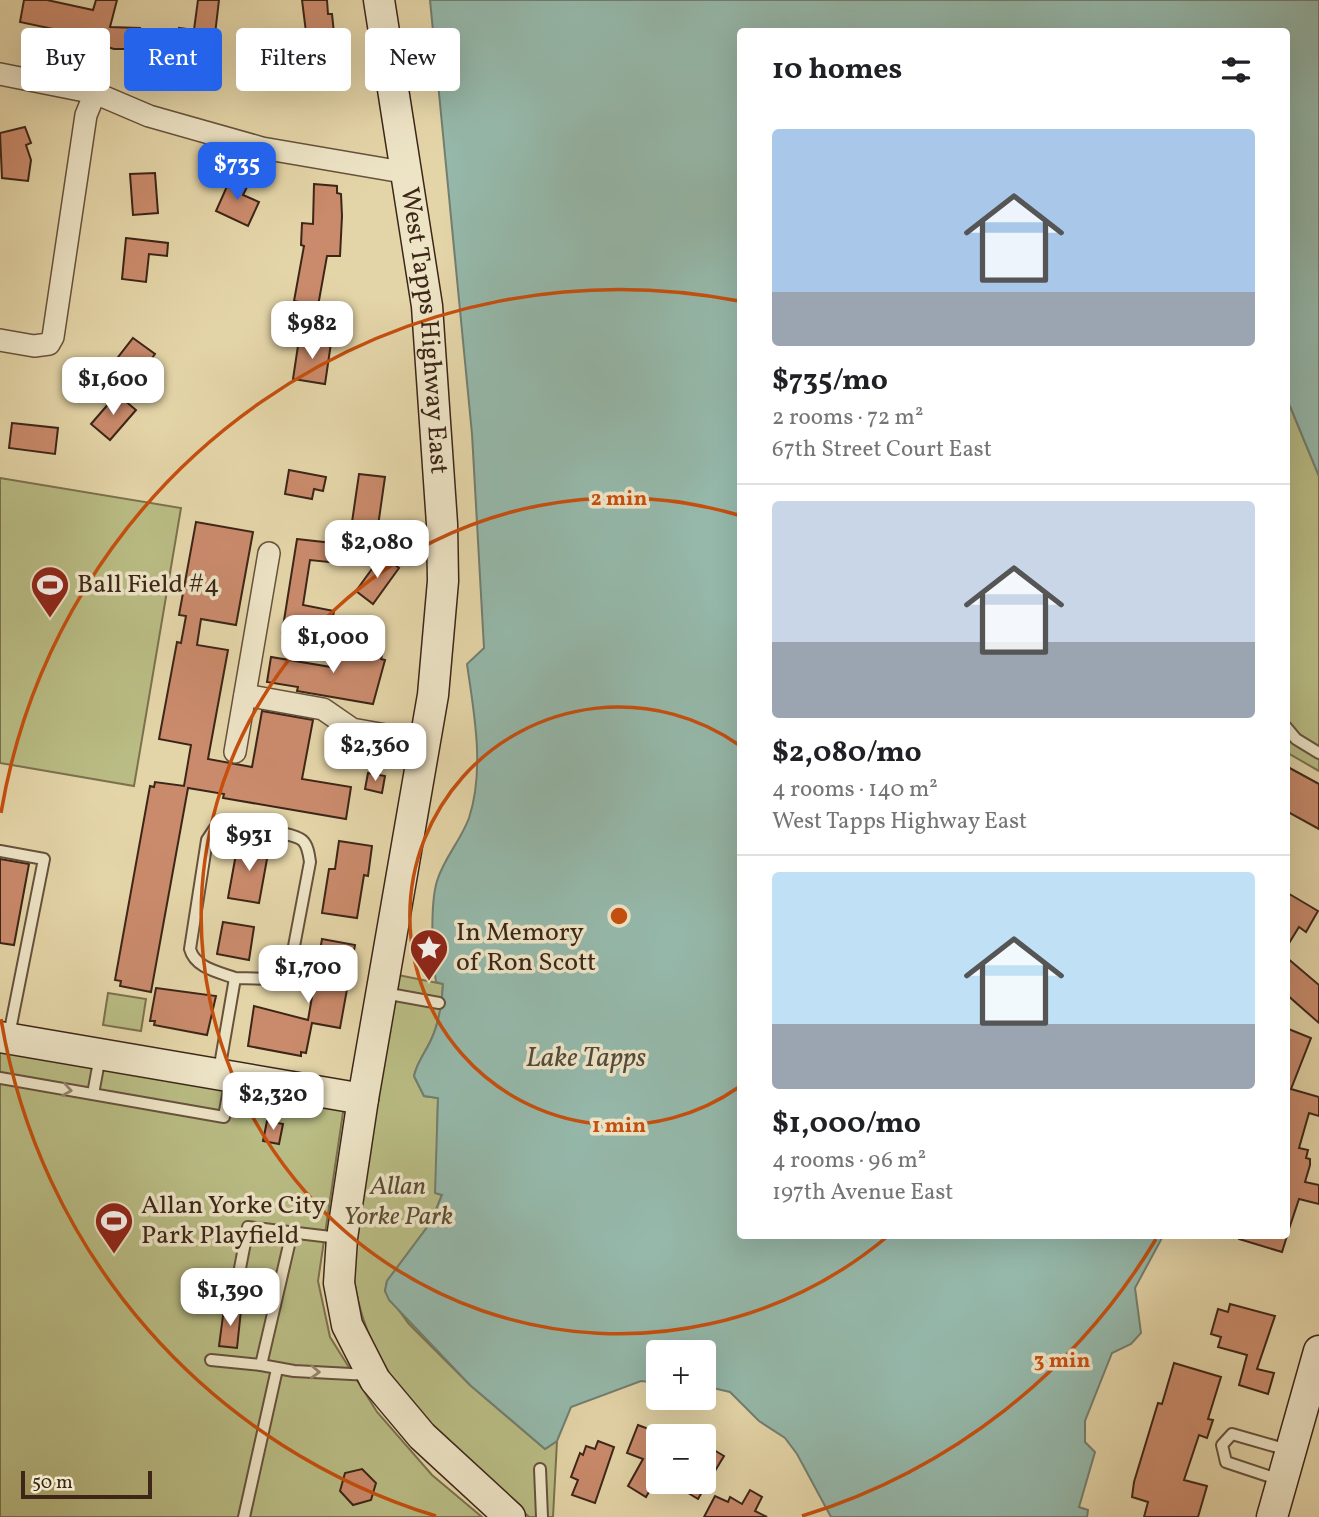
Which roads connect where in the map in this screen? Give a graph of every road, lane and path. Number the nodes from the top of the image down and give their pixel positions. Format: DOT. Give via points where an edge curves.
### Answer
graph roads {
  1 [pos="379,0"];
  2 [pos="0,74"];
  3 [pos="95,93"];
  4 [pos="408,173"];
  5 [pos="0,340"];
  6 [pos="268,553"];
  7 [pos="245,695"];
  8 [pos="1290,732"];
  9 [pos="425,742"];
  10 [pos="235,752"];
  11 [pos="1319,753"];
  12 [pos="0,852"];
  13 [pos="235,978"];
  14 [pos="381,992"];
  15 [pos="439,1003"];
  16 [pos="4,1037"];
  17 [pos="100,1054"];
  18 [pos="225,1076"];
  19 [pos="0,1078"];
  20 [pos="93,1094"];
  21 [pos="363,1099"];
  22 [pos="292,1232"];
  23 [pos="342,1238"];
  24 [pos="275,1305"];
  25 [pos="1319,1351"];
  26 [pos="211,1360"];
  27 [pos="261,1365"];
  28 [pos="277,1369"];
  29 [pos="372,1375"];
  30 [pos="1291,1451"];
  31 [pos="540,1469"];
  32 [pos="1282,1481"];
  33 [pos="244,1517"];
  34 [pos="510,1517"];
  35 [pos="542,1517"];
  36 [pos="1272,1517"];
  1 -- 4 [label="street, West Tapps Highway East"];
  2 -- 3 [label="street"];
  3 -- 4 [label="street" via="149,116 262,148"];
  3 -- 5 [label="street" via="86,116 53,337 49,344 34,346"];
  4 -- 9 [label="street, West Tapps Highway East" via="427,306 442,524 440,629"];
  6 -- 7 [label="street"];
  7 -- 9 [label="street" via="323,709 352,729"];
  7 -- 10 [label="street"];
  8 -- 11 [label="lane"];
  9 -- 14 [label="street, West Tapps Highway East"];
  12 -- 16 [label="lane" via="44,859"];
  13 -- 13 [label="lane" via="274,979 291,962 310,862 307,847 297,836 228,825 215,828 207,840 190,949 201,964"];
  13 -- 18 [label="lane"];
  14 -- 15 [label="lane"];
  14 -- 21 [label="street, West Tapps Highway East"];
  16 -- 17 [label="street"];
  17 -- 18 [label="street"];
  17 -- 20 [label="lane"];
  18 -- 20 [label="lane" via="224,1117"];
  18 -- 21 [label="street"];
  19 -- 20 [label="lane, one-way"];
  21 -- 23 [label="street, West Tapps Highway East"];
  22 -- 23 [label="lane"];
  22 -- 24 [label="lane"];
  22 -- 24 [label="lane" via="248,1227 235,1294"];
  23 -- 29 [label="street, West Tapps Highway East" via="341,1304 356,1348"];
  24 -- 27 [label="lane"];
  25 -- 30 [label="street"];
  26 -- 27 [label="lane"];
  27 -- 28 [label="lane"];
  28 -- 29 [label="lane, one-way"];
  28 -- 33 [label="lane"];
  29 -- 34 [label="street, West Tapps Highway East" via="422,1436"];
  30 -- 32 [label="street"];
  30 -- 32 [label="lane" via="1233,1434 1222,1445 1226,1462"];
  31 -- 35 [label="lane"];
  32 -- 36 [label="street"];
}
